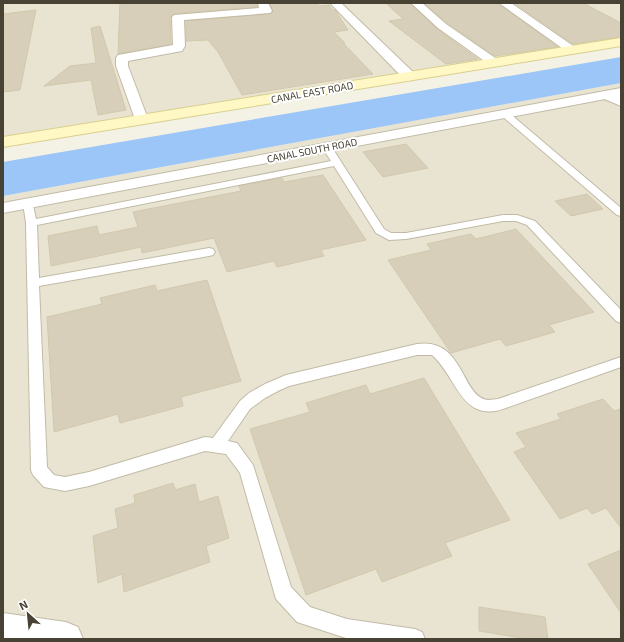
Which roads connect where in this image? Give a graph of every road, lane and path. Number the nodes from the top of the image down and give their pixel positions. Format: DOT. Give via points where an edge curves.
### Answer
graph roads {
  1 [pos="263,3"];
  2 [pos="335,3"];
  3 [pos="416,3"];
  4 [pos="504,3"];
  5 [pos="621,42"];
  6 [pos="573,50"];
  7 [pos="495,62"];
  8 [pos="408,76"];
  9 [pos="614,93"];
  10 [pos="621,102"];
  11 [pos="505,114"];
  12 [pos="141,119"];
  13 [pos="3,142"];
  14 [pos="326,146"];
  15 [pos="337,163"];
  16 [pos="28,203"];
  17 [pos="3,208"];
  18 [pos="621,213"];
  19 [pos="30,223"];
  20 [pos="209,252"];
  21 [pos="33,283"];
  22 [pos="621,318"];
  23 [pos="621,362"];
  24 [pos="216,446"];
  25 [pos="3,629"];
  26 [pos="66,639"];
  27 [pos="415,639"];
  1 -- 12 [label="street" via="266,11 178,17 178,48 122,58 122,66"];
  2 -- 8 [label="street"];
  3 -- 7 [label="street" via="442,26"];
  4 -- 6 [label="street"];
  5 -- 6 [label="main road, CANAL EAST ROAD"];
  6 -- 7 [label="main road, CANAL EAST ROAD"];
  7 -- 8 [label="main road, CANAL EAST ROAD"];
  8 -- 12 [label="main road, CANAL EAST ROAD"];
  9 -- 10 [label="street"];
  9 -- 11 [label="street, CANAL SOUTH ROAD"];
  11 -- 14 [label="street, CANAL SOUTH ROAD"];
  11 -- 18 [label="lane"];
  12 -- 13 [label="main road, CANAL EAST ROAD"];
  14 -- 15 [label="lane"];
  14 -- 16 [label="street, CANAL SOUTH ROAD"];
  15 -- 19 [label="lane"];
  15 -- 22 [label="lane" via="380,231 389,237 503,218 517,218 531,223"];
  16 -- 17 [label="street, CANAL SOUTH ROAD"];
  16 -- 19 [label="lane"];
  19 -- 21 [label="lane"];
  20 -- 21 [label="lane"];
  21 -- 24 [label="lane" via="40,470 50,482 65,484 89,479 205,444"];
  23 -- 24 [label="lane" via="486,406 474,400 444,358 436,351 424,349 406,352 286,381 271,387 244,405"];
  24 -- 27 [label="lane" via="231,448 247,470 283,592 304,615 347,629"];
  25 -- 26 [label="street"];
}
